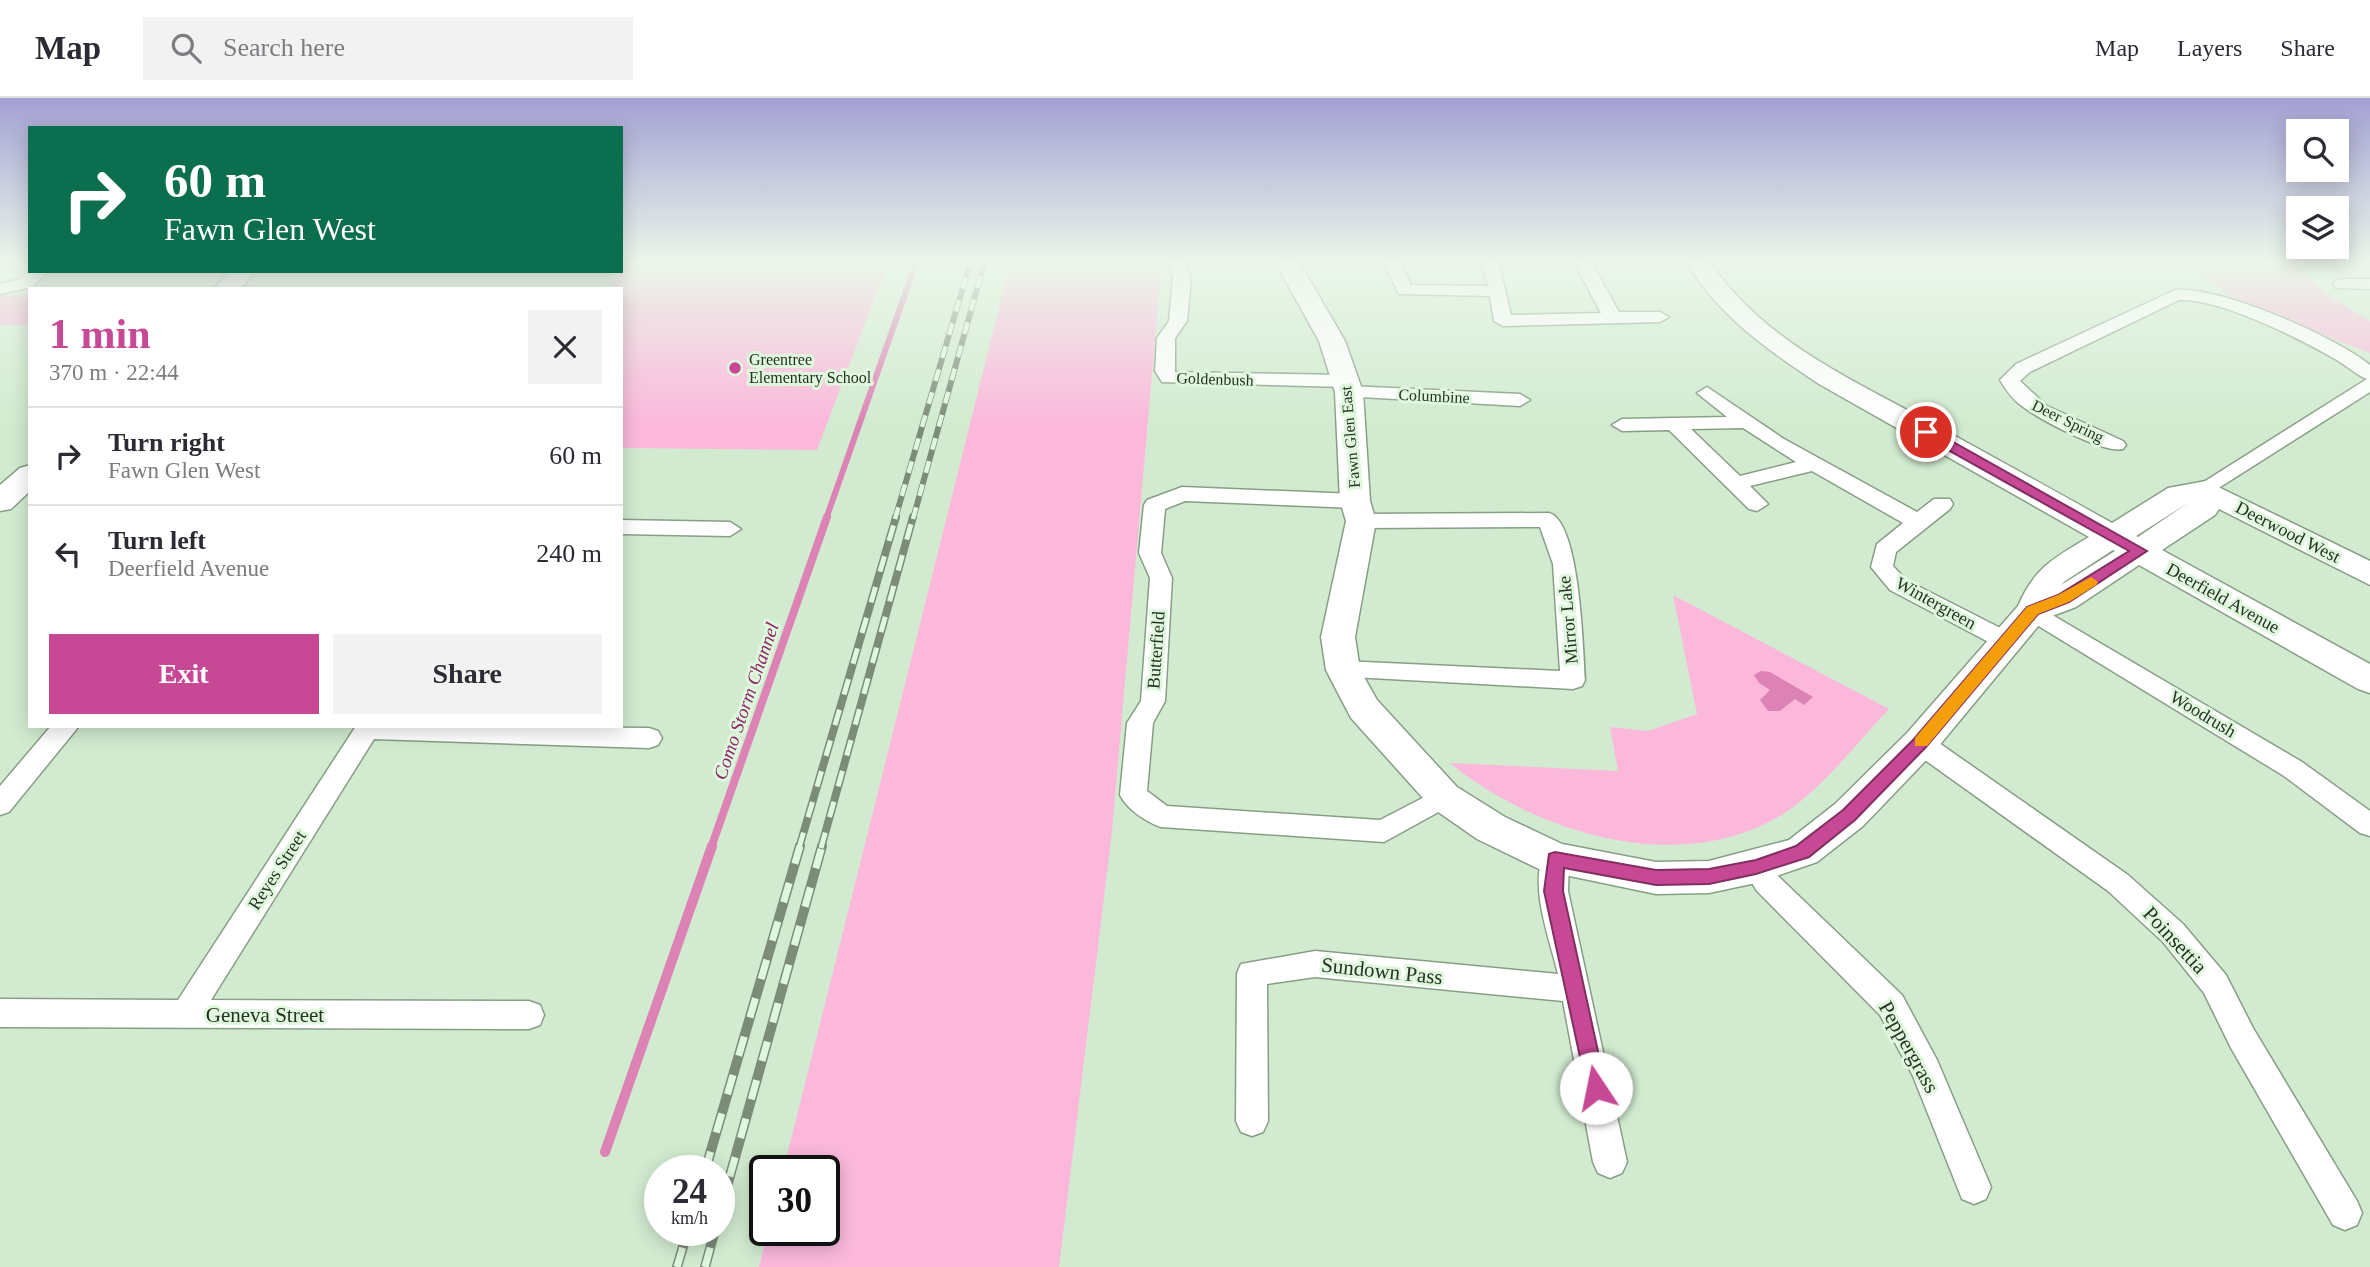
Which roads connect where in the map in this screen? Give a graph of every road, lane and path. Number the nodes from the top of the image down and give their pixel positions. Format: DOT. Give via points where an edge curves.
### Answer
graph roads {
  1 [pos="1179,315"];
  2 [pos="1317,315"];
  3 [pos="1502,315"];
  4 [pos="1611,315"];
  5 [pos="1742,315"];
  6 [pos="2135,315"];
  7 [pos="2250,315"];
  8 [pos="1660,317"];
  9 [pos="1613,318"];
  10 [pos="2370,374"];
  11 [pos="2370,384"];
  12 [pos="1347,386"];
  13 [pos="1707,393"];
  14 [pos="1520,400"];
  15 [pos="1747,422"];
  16 [pos="1674,424"];
  17 [pos="1622,425"];
  18 [pos="2116,445"];
  19 [pos="1815,464"];
  20 [pos="28,476"];
  21 [pos="1735,483"];
  22 [pos="2206,490"];
  23 [pos="0,502"];
  24 [pos="1757,504"];
  25 [pos="1941,504"];
  26 [pos="1358,511"];
  27 [pos="1919,522"];
  28 [pos="623,527"];
  29 [pos="730,528"];
  30 [pos="2127,544"];
  31 [pos="2370,574"];
  32 [pos="2032,611"];
  33 [pos="2006,641"];
  34 [pos="1343,670"];
  35 [pos="2370,680"];
  36 [pos="64,728"];
  37 [pos="368,728"];
  38 [pos="649,738"];
  39 [pos="1920,743"];
  40 [pos="1444,797"];
  41 [pos="0,805"];
  42 [pos="2370,825"];
  43 [pos="1555,859"];
  44 [pos="1756,867"];
  45 [pos="1576,989"];
  46 [pos="0,1013"];
  47 [pos="185,1015"];
  48 [pos="529,1015"];
  49 [pos="1252,1121"];
  50 [pos="1610,1162"];
  51 [pos="1974,1187"];
  52 [pos="2345,1213"];
  1 -- 12 [label="street, Goldenbush" via="1166,338 1164,374 1169,378"];
  2 -- 12 [label="street, Fawn Glen East" via="1332,341"];
  3 -- 9 [label="street" via="1503,321"];
  4 -- 9 [label="street"];
  5 -- 30 [label="street, Deerfield Avenue" via="1782,348 1829,378"];
  6 -- 18 [label="street, Deer Spring" via="2024,368 2010,380 2014,393 2037,408"];
  7 -- 10 [label="street, Deer Spring" via="2345,355"];
  8 -- 9 [label="street"];
  11 -- 22 [label="street"];
  12 -- 14 [label="street, Columbine"];
  12 -- 26 [label="street, Fawn Glen East"];
  13 -- 15 [label="street"];
  15 -- 16 [label="street"];
  15 -- 19 [label="street"];
  16 -- 17 [label="street"];
  16 -- 21 [label="street"];
  19 -- 21 [label="street"];
  19 -- 27 [label="street"];
  20 -- 23 [label="street"];
  21 -- 24 [label="street"];
  22 -- 30 [label="street" via="2204,508"];
  22 -- 31 [label="street, Deerwood West"];
  25 -- 27 [label="street"];
  26 -- 34 [label="street, Fawn Glen East" via="1338,637"];
  26 -- 34 [label="street, Mirror Lake" via="1549,520 1564,564 1573,680"];
  26 -- 40 [label="street, Butterfield" via="1182,494 1155,505 1150,553 1161,578 1153,701 1140,723 1133,795 1161,816 1384,831"];
  27 -- 33 [label="street, Wintergreen" via="1885,549 1882,567 1888,577"];
  28 -- 29 [label="street"];
  30 -- 32 [label="street" via="2064,599"];
  30 -- 35 [label="street, Deerfield Avenue"];
  32 -- 33 [label="street"];
  32 -- 42 [label="street, Woodrush" via="2293,769"];
  33 -- 39 [label="street"];
  34 -- 40 [label="street" via="1364,709"];
  36 -- 41 [label="street"];
  37 -- 38 [label="street"];
  37 -- 47 [label="street, Reyes Street"];
  39 -- 44 [label="street" via="1849,815 1803,852"];
  39 -- 52 [label="street, Poinsettia" via="2118,883 2173,933 2215,985"];
  40 -- 43 [label="street" via="1491,828"];
  43 -- 44 [label="street" via="1656,878 1709,877"];
  43 -- 45 [label="street" via="1554,891"];
  44 -- 51 [label="street, Peppergrass" via="1891,1005 1926,1070"];
  45 -- 49 [label="street, Sundown Pass" via="1315,964 1252,973"];
  45 -- 50 [label="street"];
  46 -- 47 [label="street, Geneva Street"];
  47 -- 48 [label="street, Geneva Street"];
}
